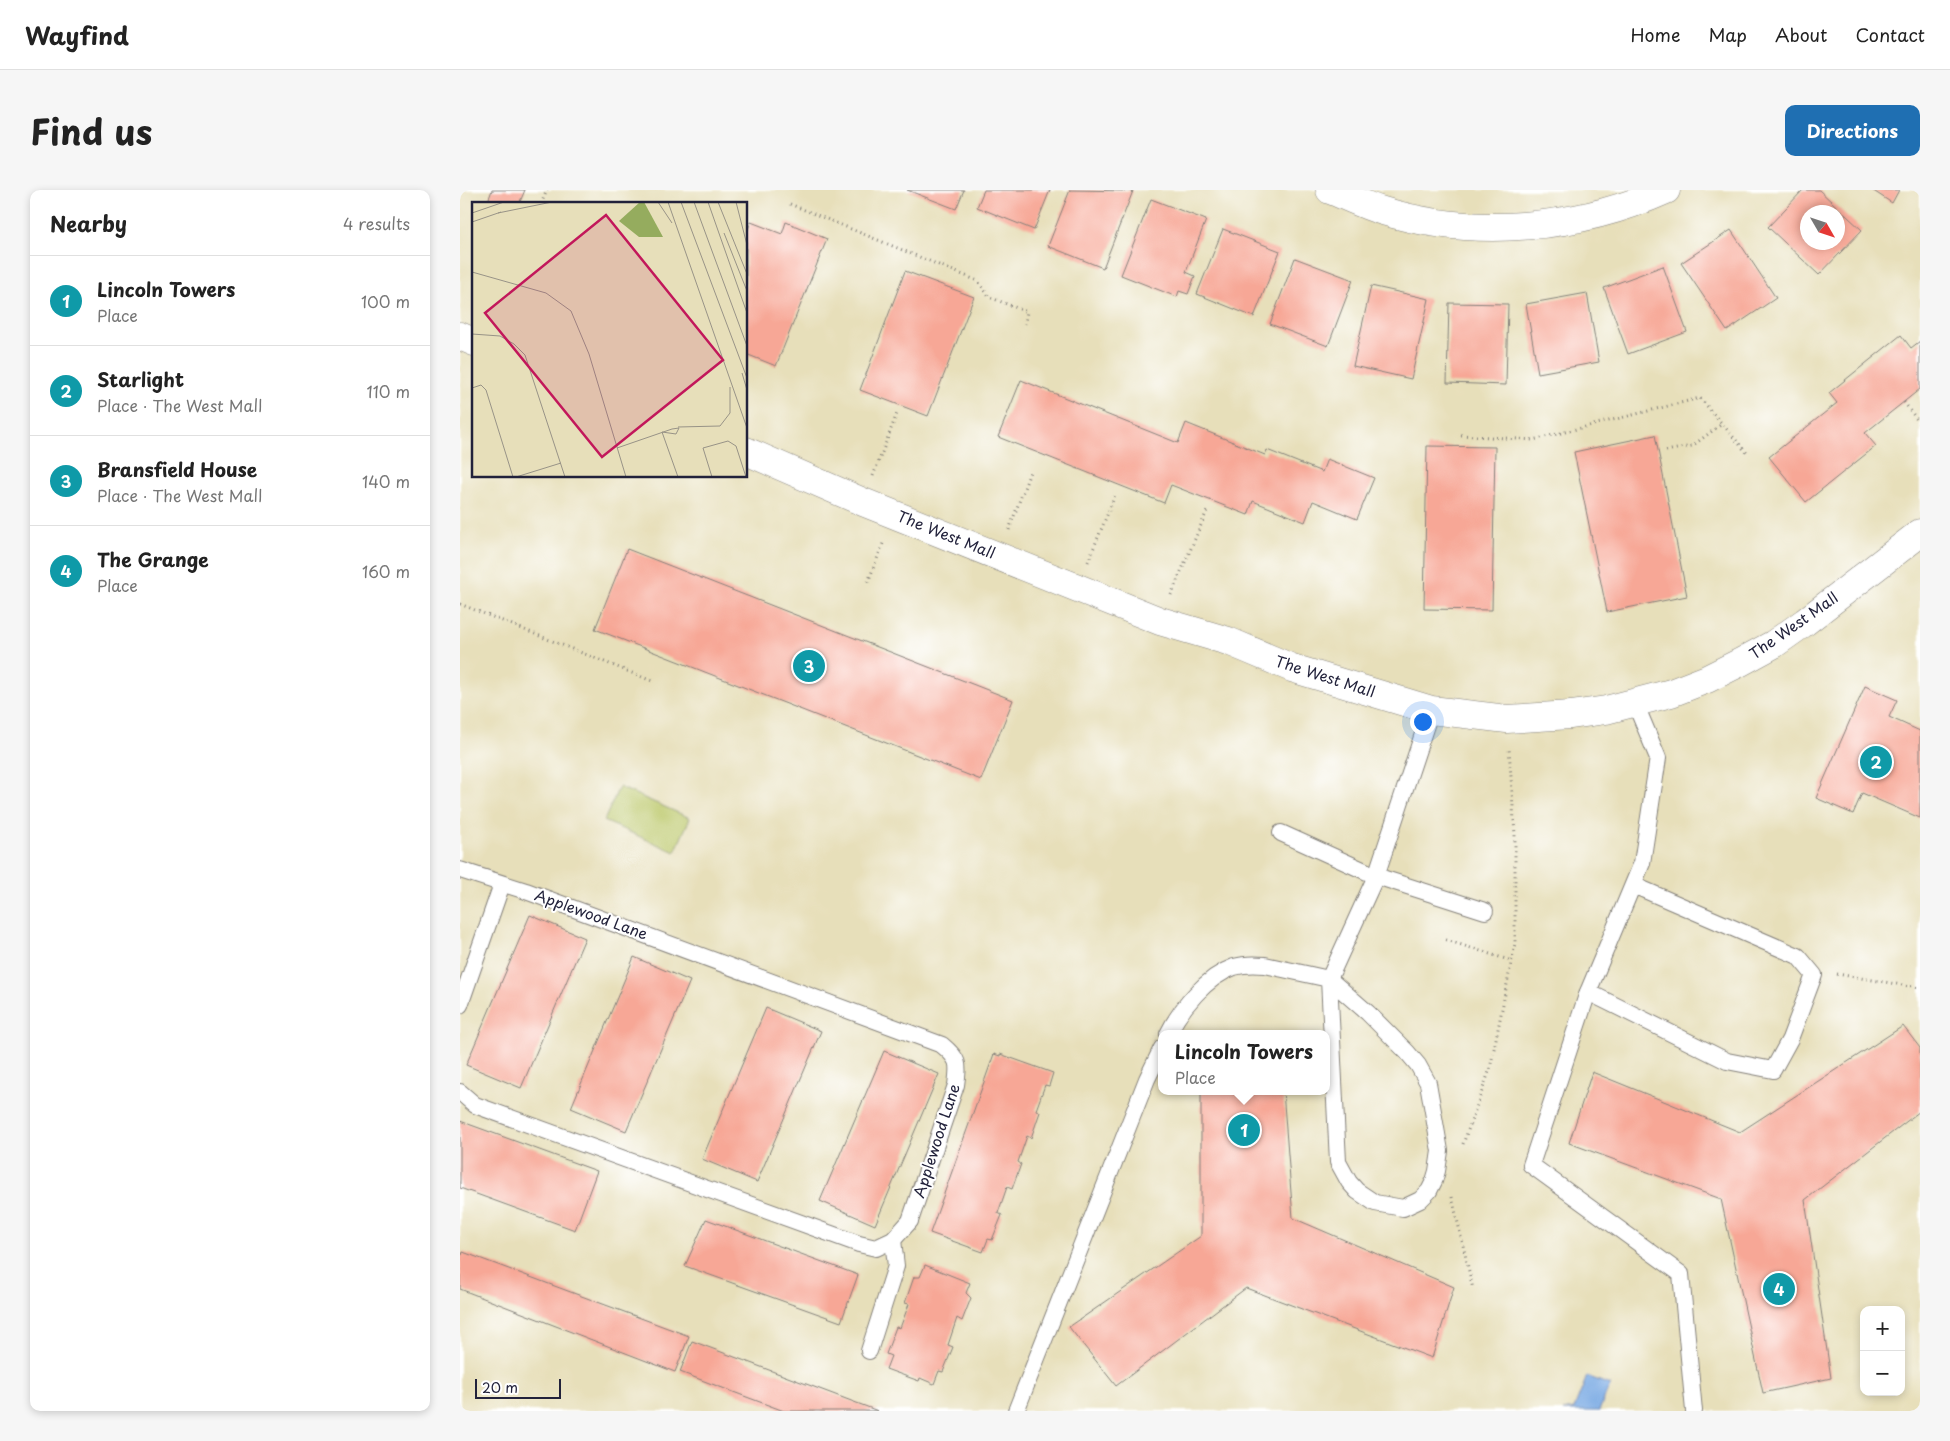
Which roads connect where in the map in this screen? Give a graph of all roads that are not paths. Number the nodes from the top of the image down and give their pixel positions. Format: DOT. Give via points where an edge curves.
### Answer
graph roads {
  1 [pos="1330,190"];
  2 [pos="1666,190"];
  3 [pos="460,336"];
  4 [pos="472,341"];
  5 [pos="748,452"];
  6 [pos="1920,533"];
  7 [pos="1635,703"];
  8 [pos="1431,710"];
  9 [pos="1282,833"];
  10 [pos="460,870"];
  11 [pos="1376,876"];
  12 [pos="502,884"];
  13 [pos="1633,885"];
  14 [pos="1485,911"];
  15 [pos="1329,979"];
  16 [pos="1588,992"];
  17 [pos="460,1004"];
  18 [pos="1171,1030"];
  19 [pos="1158,1056"];
  20 [pos="460,1092"];
  21 [pos="893,1240"];
  22 [pos="869,1351"];
  23 [pos="1016,1411"];
  24 [pos="1694,1411"];
  1 -- 2 [label="main road" via="1383,211 1429,222 1494,227 1558,223 1620,208"];
  3 -- 4 [label="main road"];
  5 -- 8 [label="main road, The West Mall" via="863,502 1160,621 1228,641 1292,668"];
  6 -- 7 [label="main road, The West Mall" via="1774,644 1706,679"];
  7 -- 8 [label="main road, The West Mall" via="1571,715 1507,719"];
  7 -- 13 [label="lane" via="1658,758 1642,863"];
  8 -- 11 [label="lane"];
  9 -- 11 [label="lane"];
  10 -- 12 [label="lane, Applewood Lane"];
  11 -- 14 [label="lane"];
  11 -- 15 [label="lane"];
  12 -- 17 [label="lane"];
  12 -- 21 [label="lane, Applewood Lane" via="942,1045 954,1055 958,1066 956,1085 910,1222"];
  13 -- 16 [label="lane"];
  13 -- 16 [label="lane" via="1798,956 1814,975 1790,1039 1773,1070 1727,1061"];
  15 -- 15 [label="lane" via="1407,1052 1428,1083 1440,1151 1437,1171 1429,1191 1409,1207 1387,1206 1365,1198 1349,1182 1338,1162"];
  15 -- 18 [label="lane" via="1265,965 1235,967 1221,973 1200,990"];
  16 -- 24 [label="lane" via="1531,1165 1681,1274"];
  19 -- 23 [label="lane"];
  20 -- 21 [label="lane" via="475,1105 859,1244 876,1248"];
  21 -- 22 [label="lane" via="896,1266"];
}
